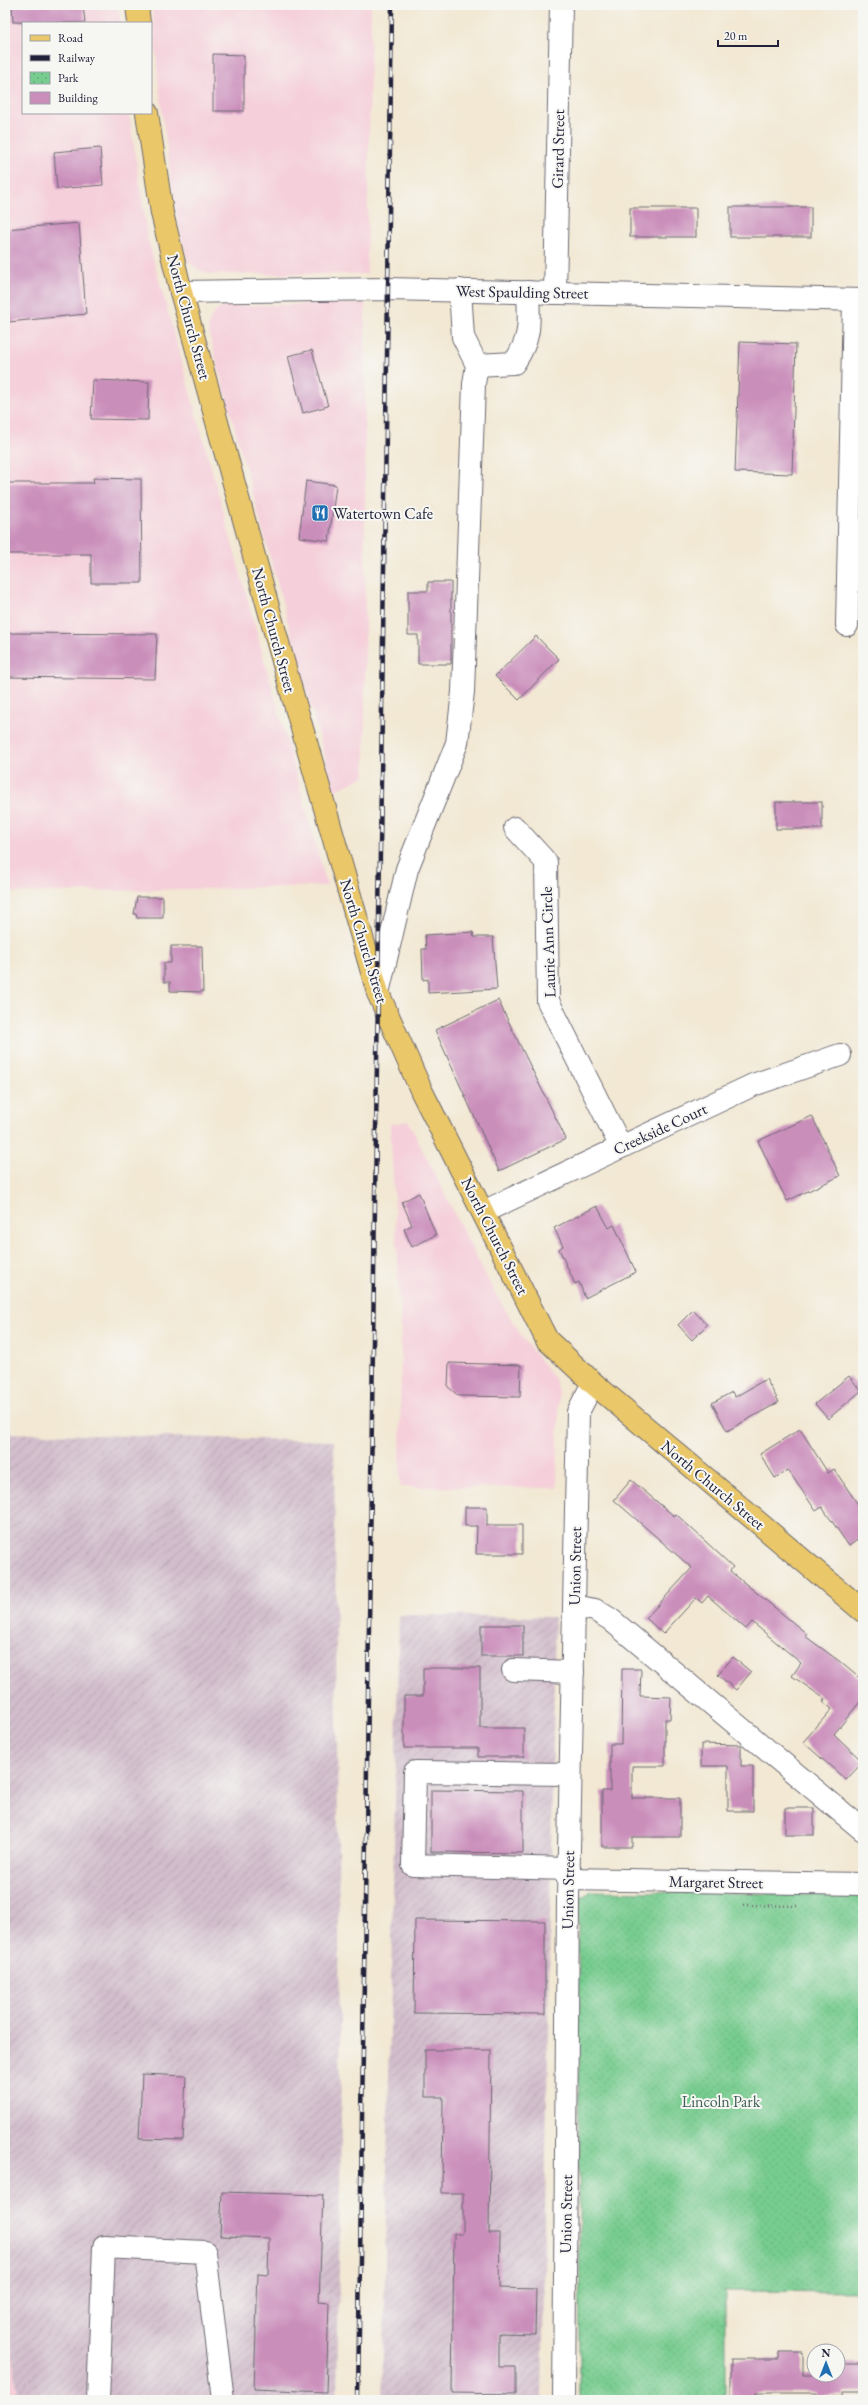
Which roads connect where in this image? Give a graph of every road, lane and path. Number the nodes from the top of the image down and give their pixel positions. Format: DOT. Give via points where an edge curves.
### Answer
graph roads {
  1 [pos="137,5"];
  2 [pos="561,5"];
  3 [pos="139,22"];
  4 [pos="147,114"];
  5 [pos="460,290"];
  6 [pos="180,292"];
  7 [pos="528,292"];
  8 [pos="555,293"];
  9 [pos="858,300"];
  10 [pos="477,365"];
  11 [pos="847,625"];
  12 [pos="515,828"];
  13 [pos="378,993"];
  14 [pos="840,1055"];
  15 [pos="621,1147"];
  16 [pos="483,1212"];
  17 [pos="593,1383"];
  18 [pos="574,1606"];
  19 [pos="863,1611"];
  20 [pos="513,1670"];
  21 [pos="573,1672"];
  22 [pos="570,1774"];
  23 [pos="863,1830"];
  24 [pos="568,1874"];
  25 [pos="863,1884"];
  26 [pos="98,2400"];
  27 [pos="223,2400"];
  28 [pos="564,2400"];
  1 -- 3 [label="main road"];
  2 -- 8 [label="street, Girard Street"];
  4 -- 6 [label="main road, North Church Street" via="161,206"];
  5 -- 6 [label="street, West Spaulding Street"];
  5 -- 7 [label="street, West Spaulding Street"];
  5 -- 10 [label="street" via="463,337"];
  6 -- 13 [label="main road, North Church Street"];
  7 -- 8 [label="street, West Spaulding Street"];
  7 -- 10 [label="street" via="529,330 522,351 514,363"];
  8 -- 9 [label="street, West Spaulding Street"];
  9 -- 11 [label="street"];
  10 -- 13 [label="street" via="474,384 463,692 457,744 407,869"];
  12 -- 15 [label="street, Laurie Ann Circle" via="546,862 548,1001"];
  13 -- 16 [label="main road, North Church Street" via="422,1092"];
  14 -- 15 [label="street, Creekside Court" via="752,1084"];
  15 -- 16 [label="street, Creekside Court"];
  16 -- 17 [label="main road, North Church Street" via="546,1340"];
  17 -- 18 [label="street, Union Street" via="578,1412"];
  17 -- 19 [label="main road, North Church Street"];
  18 -- 21 [label="street, Union Street"];
  18 -- 23 [label="street" via="595,1610 610,1619"];
  20 -- 21 [label="street"];
  21 -- 22 [label="street, Union Street"];
  22 -- 24 [label="street, Union Street"];
  22 -- 24 [label="street, Margaret Street" via="415,1772 413,1865"];
  24 -- 25 [label="street, Margaret Street"];
  24 -- 28 [label="street, Union Street"];
  26 -- 27 [label="street" via="104,2247 205,2252"];
}
